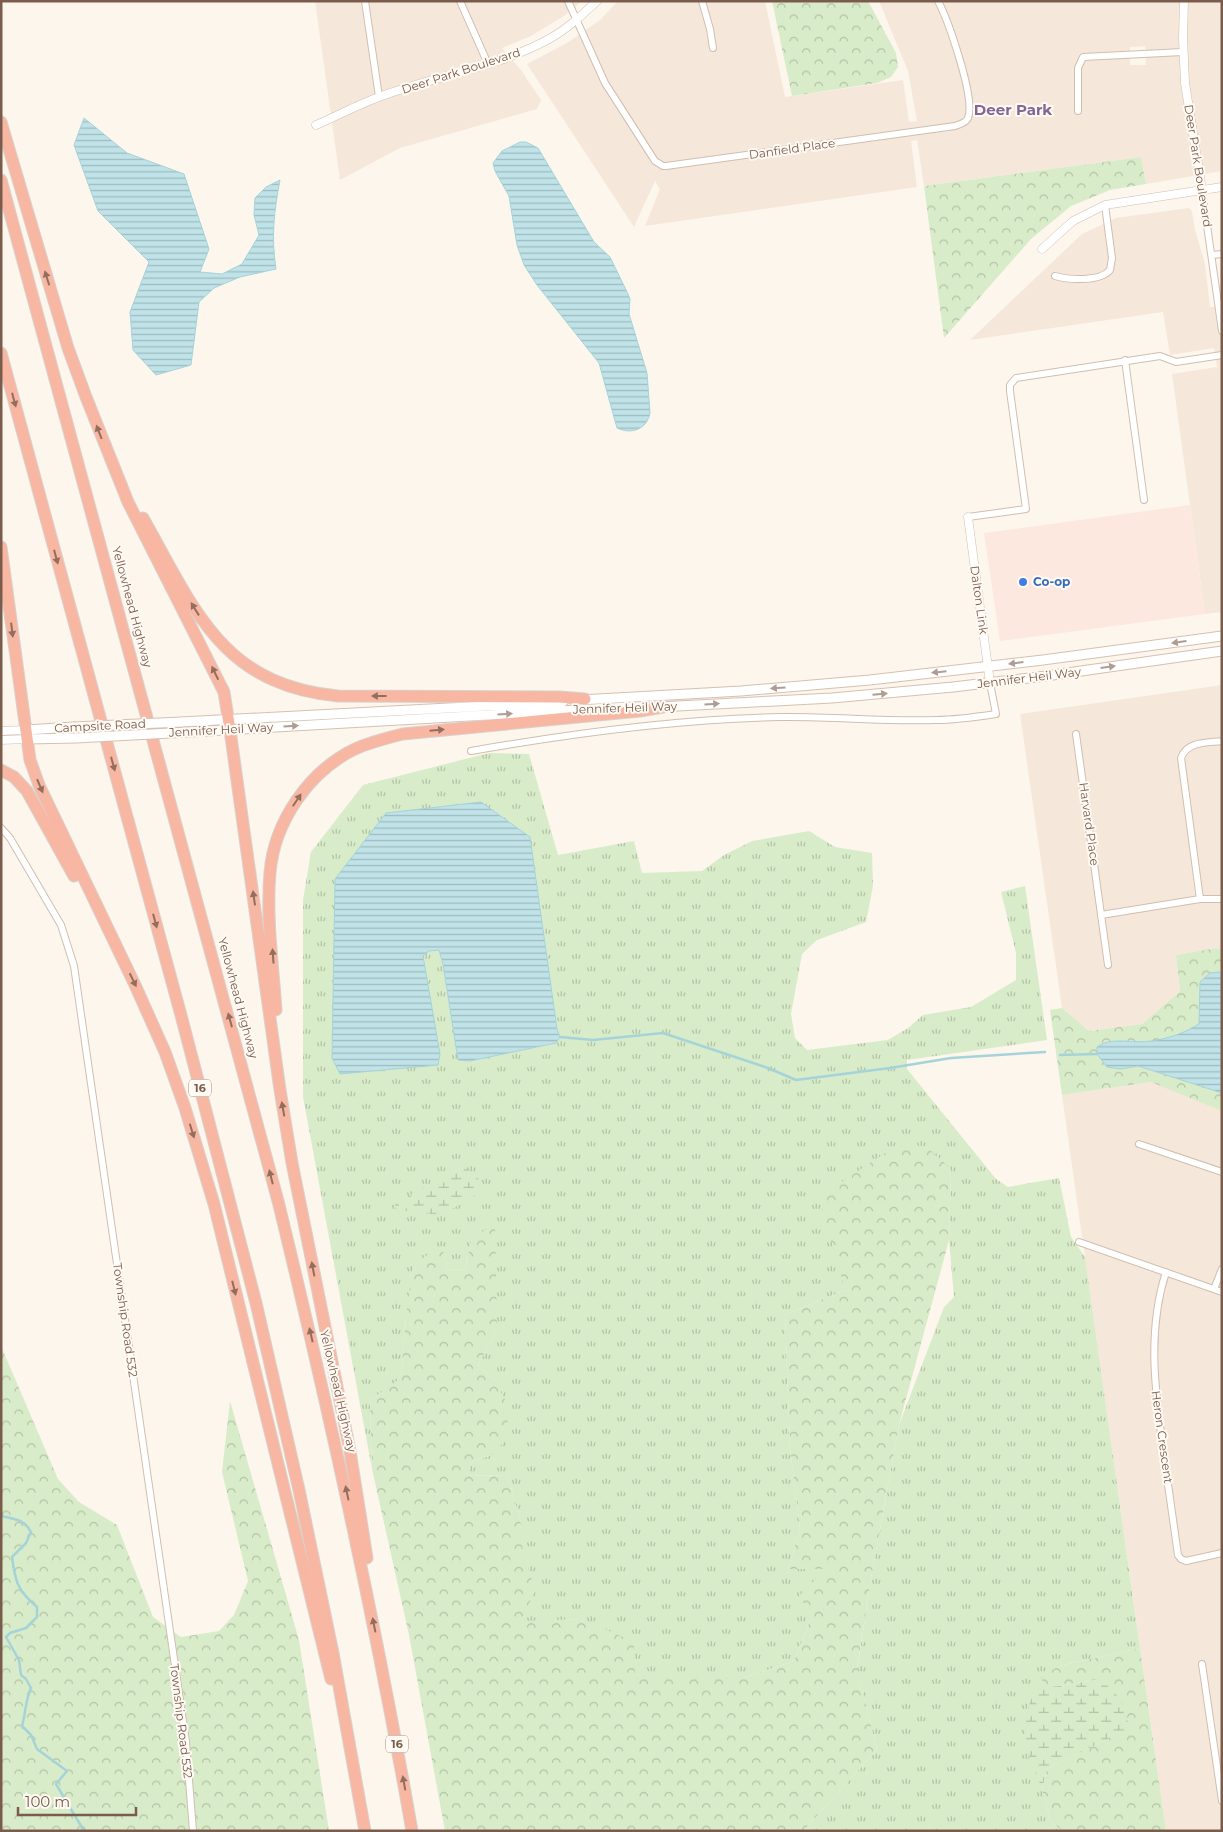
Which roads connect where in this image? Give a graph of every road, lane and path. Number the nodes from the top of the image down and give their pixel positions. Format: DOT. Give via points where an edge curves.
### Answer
graph roads {
  1 [pos="365,1"];
  2 [pos="460,1"];
  3 [pos="568,1"];
  4 [pos="597,1"];
  5 [pos="702,1"];
  6 [pos="938,1"];
  7 [pos="1184,1"];
  8 [pos="577,20"];
  9 [pos="713,48"];
  10 [pos="1183,52"];
  11 [pos="488,64"];
  12 [pos="379,97"];
  13 [pos="1078,111"];
  14 [pos="1,122"];
  15 [pos="316,125"];
  16 [pos="1,180"];
  17 [pos="1222,187"];
  18 [pos="1202,190"];
  19 [pos="1105,205"];
  20 [pos="1042,249"];
  21 [pos="1222,254"];
  22 [pos="1212,255"];
  23 [pos="1055,276"];
  24 [pos="1222,330"];
  25 [pos="1,353"];
  26 [pos="1222,355"];
  27 [pos="1125,360"];
  28 [pos="106,450"];
  29 [pos="1144,500"];
  30 [pos="968,517"];
  31 [pos="1,547"];
  32 [pos="1222,636"];
  33 [pos="1222,651"];
  34 [pos="988,667"];
  35 [pos="990,683"];
  36 [pos="585,699"];
  37 [pos="663,707"];
  38 [pos="230,724"];
  39 [pos="1,731"];
  40 [pos="1076,734"];
  41 [pos="26,735"];
  42 [pos="1,740"];
  43 [pos="1222,741"];
  44 [pos="471,751"];
  45 [pos="1,770"];
  46 [pos="1,828"];
  47 [pos="1200,899"];
  48 [pos="1222,899"];
  49 [pos="1101,914"];
  50 [pos="117,948"];
  51 [pos="1108,966"];
  52 [pos="275,1057"];
  53 [pos="1139,1144"];
  54 [pos="1222,1172"];
  55 [pos="1079,1242"];
  56 [pos="1222,1269"];
  57 [pos="1166,1272"];
  58 [pos="1214,1289"];
  59 [pos="1222,1292"];
  60 [pos="1222,1553"];
  61 [pos="368,1592"];
  62 [pos="1202,1664"];
  63 [pos="343,1709"];
  64 [pos="1219,1753"];
  65 [pos="1222,1801"];
  66 [pos="193,1831"];
  67 [pos="365,1831"];
  68 [pos="412,1831"];
  1 -- 12 [label="street"];
  2 -- 11 [label="street"];
  3 -- 8 [label="street"];
  4 -- 8 [label="street, Deer Park Boulevard"];
  5 -- 9 [label="street"];
  6 -- 8 [label="street, Danfield Place" via="962,69 969,110 963,123 670,166 663,166 655,160 613,95 598,70"];
  7 -- 10 [label="street, Deer Park Boulevard"];
  8 -- 11 [label="street, Deer Park Boulevard" via="550,39"];
  10 -- 13 [label="street" via="1083,57 1078,68"];
  10 -- 18 [label="street, Deer Park Boulevard"];
  11 -- 12 [label="street, Deer Park Boulevard"];
  12 -- 15 [label="street, Deer Park Boulevard"];
  28 -- 14 [label="highway, one-way" via="68,348"];
  61 -- 16 [label="highway, Yellowhead Highway / 16, one-way" via="310,1334 257,1120"];
  17 -- 18 [label="street"];
  18 -- 19 [label="street"];
  18 -- 22 [label="street, Deer Park Boulevard"];
  19 -- 20 [label="street" via="1073,221"];
  19 -- 23 [label="street" via="1112,258 1110,270 1100,276 1075,280"];
  21 -- 22 [label="street"];
  22 -- 24 [label="street, Deer Park Boulevard"];
  25 -- 63 [label="highway, 16, one-way" via="234,1214 299,1490"];
  26 -- 27 [label="street" via="1176,362 1160,356"];
  27 -- 29 [label="street"];
  27 -- 30 [label="street" via="1022,376 1012,381 1010,391 1026,509"];
  36 -- 28 [label="highway, one-way" via="338,696 288,687 254,671 224,647 195,610"];
  38 -- 28 [label="highway, one-way" via="224,692 148,544"];
  30 -- 34 [label="street, Dalton Link"];
  31 -- 41 [label="highway, one-way"];
  32 -- 34 [label="main road, Jennifer Heil Way, one-way"];
  35 -- 33 [label="main road, Jennifer Heil Way, one-way"];
  34 -- 35 [label="street, Dalton Link"];
  34 -- 36 [label="main road, Jennifer Heil Way, one-way" via="787,688"];
  37 -- 35 [label="main road, Jennifer Heil Way, one-way" via="832,698"];
  35 -- 44 [label="street, Jennifer Heil Way" via="996,714 962,719 781,717 695,720 589,732"];
  36 -- 38 [label="main road, Jennifer Heil Way"];
  38 -- 37 [label="main road, Jennifer Heil Way, one-way"];
  52 -- 37 [label="highway, one-way" via="277,1028 268,895 270,871 282,824 298,797 316,777 355,749 403,734"];
  38 -- 41 [label="main road, Campsite Road, bridge" via="181,722 73,727"];
  38 -- 41 [label="main road, Jennifer Heil Way, bridge" via="190,732 76,738"];
  52 -- 38 [label="highway, one-way"];
  39 -- 41 [label="street, Campsite Road"];
  40 -- 49 [label="street, Harvard Place"];
  41 -- 42 [label="street, Campsite Road"];
  41 -- 50 [label="highway, one-way" via="38,785"];
  43 -- 47 [label="street" via="1189,746 1181,758"];
  45 -- 50 [label="highway" via="14,777 26,791"];
  46 -- 66 [label="street, Township Road 532" via="61,925 74,966 186,1742"];
  47 -- 48 [label="street"];
  47 -- 49 [label="street"];
  49 -- 51 [label="street, Harvard Place"];
  50 -- 63 [label="highway, one-way" via="165,1052 214,1204 331,1682"];
  61 -- 52 [label="highway, one-way" via="366,1550 351,1460 292,1163"];
  53 -- 54 [label="street"];
  55 -- 57 [label="street"];
  56 -- 58 [label="street"];
  57 -- 58 [label="street"];
  57 -- 60 [label="street, Heron Crescent" via="1155,1341 1154,1384 1178,1555 1186,1561"];
  58 -- 59 [label="street"];
  68 -- 61 [label="highway, Yellowhead Highway / 16, one-way"];
  62 -- 64 [label="street"];
  63 -- 67 [label="highway, 16"];
  64 -- 65 [label="street"];
}
